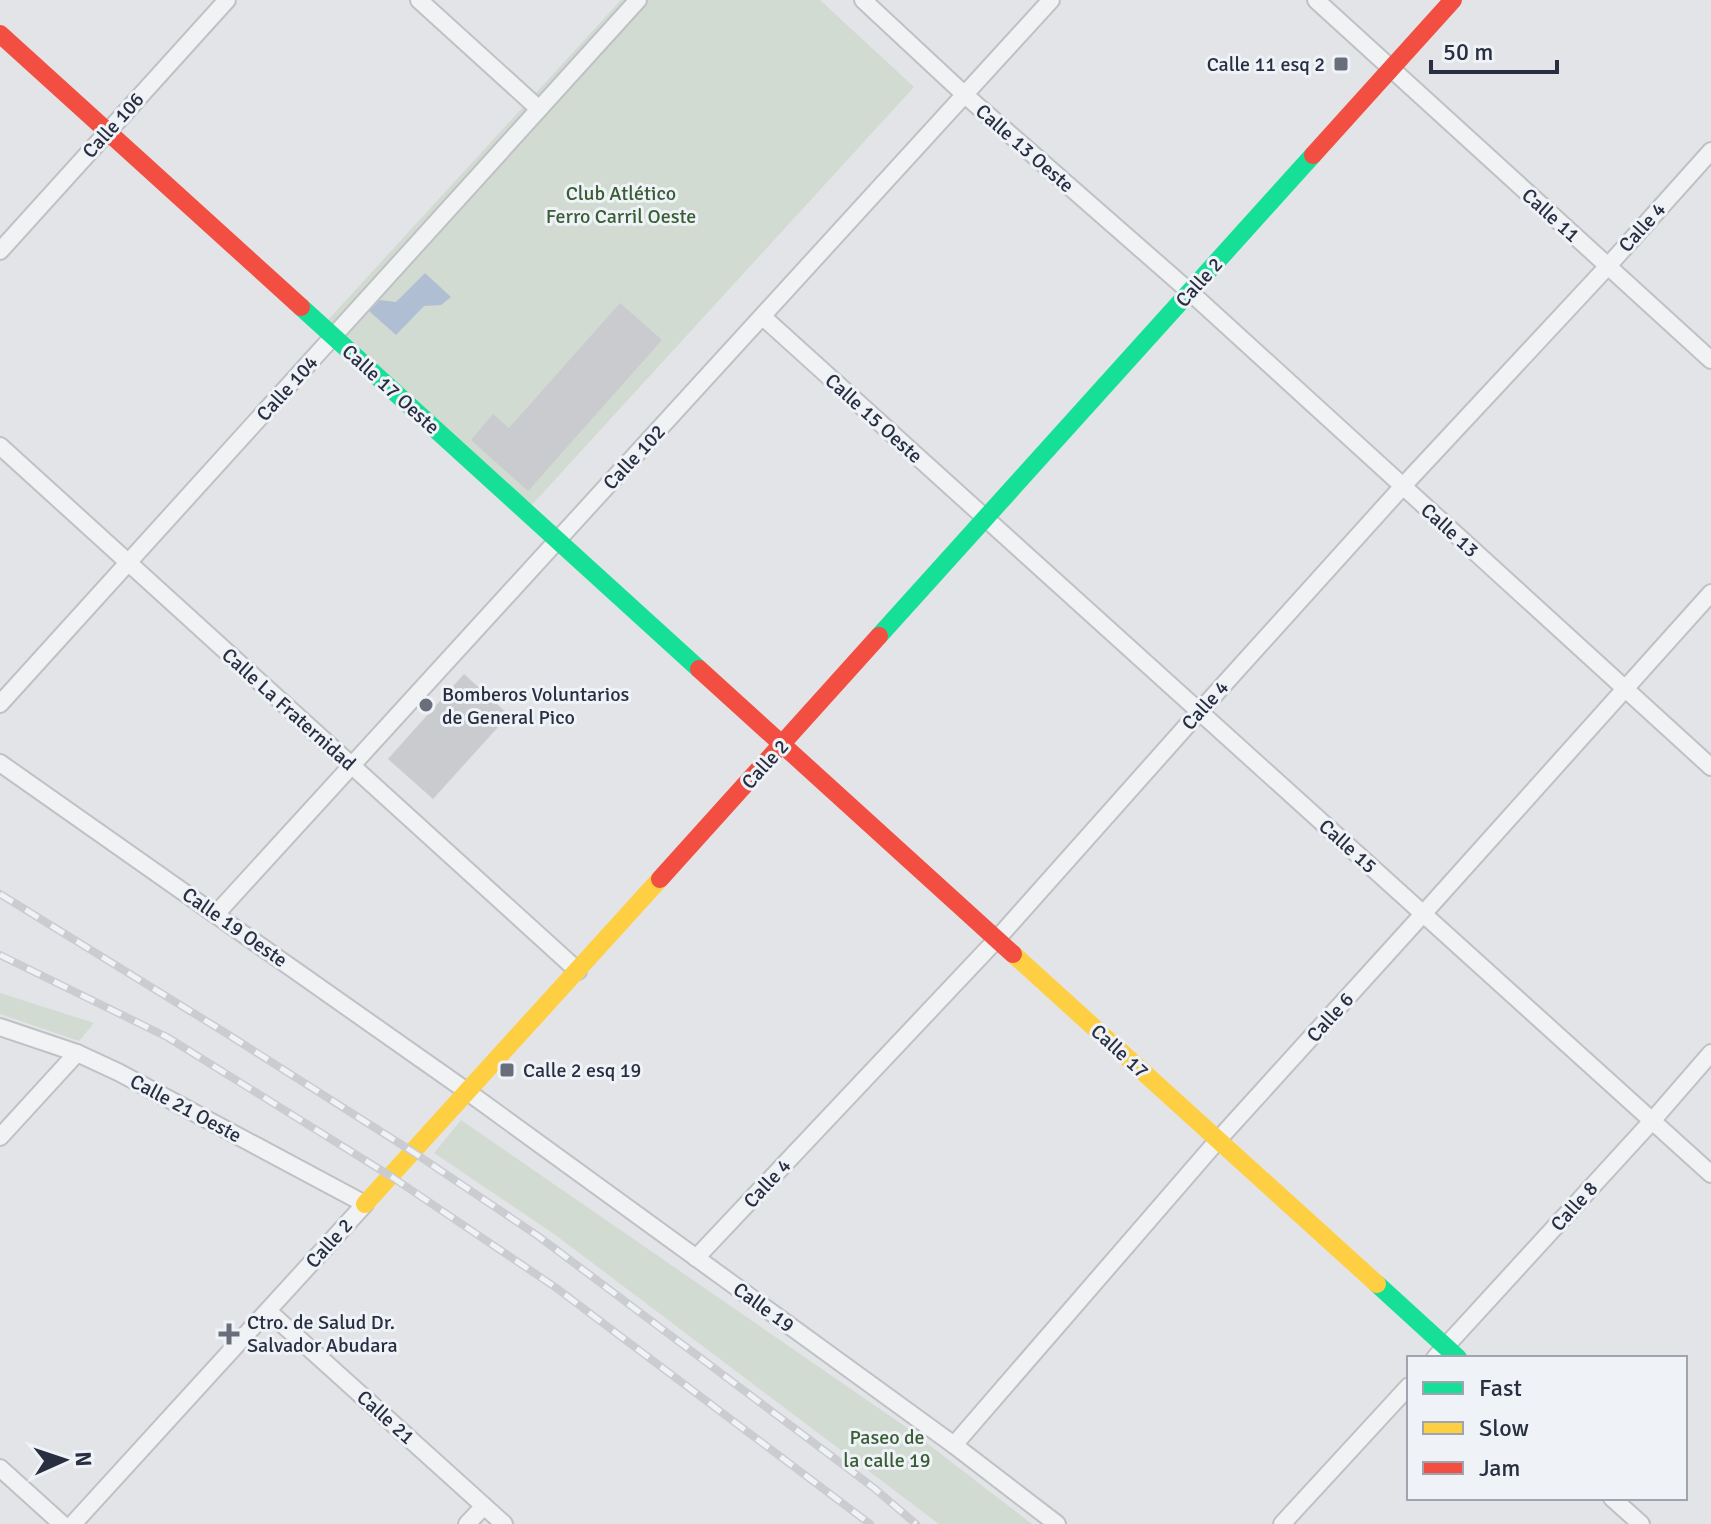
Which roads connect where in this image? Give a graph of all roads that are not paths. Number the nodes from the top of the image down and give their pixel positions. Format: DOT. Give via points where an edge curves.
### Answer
graph roads {
  1 [pos="227,0"];
  2 [pos="419,0"];
  3 [pos="638,0"];
  4 [pos="863,0"];
  5 [pos="1051,0"];
  6 [pos="1316,0"];
  7 [pos="1453,0"];
  8 [pos="0,34"];
  9 [pos="1391,69"];
  10 [pos="965,95"];
  11 [pos="539,109"];
  12 [pos="107,132"];
  13 [pos="1711,151"];
  14 [pos="0,251"];
  15 [pos="1608,266"];
  16 [pos="1190,292"];
  17 [pos="763,317"];
  18 [pos="333,337"];
  19 [pos="1711,360"];
  20 [pos="0,446"];
  21 [pos="1403,486"];
  22 [pos="986,519"];
  23 [pos="557,540"];
  24 [pos="128,563"];
  25 [pos="1711,593"];
  26 [pos="1625,688"];
  27 [pos="0,704"];
  28 [pos="1199,712"];
  29 [pos="782,744"];
  30 [pos="0,763"];
  31 [pos="351,765"];
  32 [pos="1711,767"];
  33 [pos="216,914"];
  34 [pos="1423,914"];
  35 [pos="997,939"];
  36 [pos="578,971"];
  37 [pos="0,1027"];
  38 [pos="77,1053"];
  39 [pos="1711,1053"];
  40 [pos="468,1092"];
  41 [pos="1652,1121"];
  42 [pos="0,1137"];
  43 [pos="1218,1140"];
  44 [pos="1711,1174"];
  45 [pos="365,1204"];
  46 [pos="696,1258"];
  47 [pos="268,1311"];
  48 [pos="1446,1354"];
  49 [pos="1407,1388"];
  50 [pos="954,1445"];
  51 [pos="0,1468"];
  52 [pos="1614,1500"];
  53 [pos="484,1506"];
  54 [pos="62,1524"];
  55 [pos="73,1524"];
  56 [pos="467,1524"];
  57 [pos="504,1524"];
  58 [pos="1057,1524"];
  59 [pos="1282,1524"];
  60 [pos="1641,1524"];
  1 -- 12 [label="street, Calle 106"];
  2 -- 11 [label="street"];
  3 -- 11 [label="street, Calle 104"];
  4 -- 10 [label="street, Calle 13 Oeste"];
  5 -- 10 [label="street, Calle 102"];
  6 -- 9 [label="street, Calle 11"];
  7 -- 9 [label="street, Calle 2"];
  8 -- 12 [label="street, Calle 17 Oeste"];
  9 -- 15 [label="street, Calle 11"];
  9 -- 16 [label="street, Calle 2"];
  10 -- 16 [label="street, Calle 13 Oeste"];
  10 -- 17 [label="street, Calle 102"];
  11 -- 18 [label="street, Calle 104"];
  12 -- 14 [label="street, Calle 106"];
  12 -- 18 [label="street, Calle 17 Oeste"];
  13 -- 15 [label="street, Calle 4"];
  15 -- 19 [label="street, Calle 11"];
  15 -- 21 [label="street, Calle 4"];
  16 -- 21 [label="street, Calle 13"];
  16 -- 22 [label="street, Calle 2"];
  17 -- 22 [label="street, Calle 15 Oeste"];
  17 -- 23 [label="street, Calle 102"];
  18 -- 23 [label="street, Calle 17 Oeste"];
  18 -- 24 [label="street, Calle 104"];
  20 -- 24 [label="street, Calle La Fraternidad"];
  21 -- 26 [label="street, Calle 13"];
  21 -- 28 [label="street, Calle 4"];
  22 -- 28 [label="street, Calle 15"];
  22 -- 29 [label="street, Calle 2"];
  23 -- 29 [label="street, Calle 17 Oeste"];
  23 -- 31 [label="street, Calle 102"];
  24 -- 27 [label="street, Calle 104"];
  24 -- 31 [label="street, Calle La Fraternidad"];
  25 -- 26 [label="street, Calle 6"];
  26 -- 32 [label="street, Calle 13"];
  26 -- 34 [label="street, Calle 6"];
  28 -- 34 [label="street, Calle 15"];
  28 -- 35 [label="street, Calle 4"];
  29 -- 35 [label="street, Calle 17"];
  29 -- 36 [label="street, Calle 2"];
  30 -- 33 [label="street, Calle 19 Oeste"];
  31 -- 33 [label="street, Calle 102"];
  31 -- 36 [label="street, Calle La Fraternidad"];
  33 -- 40 [label="street, Calle 19 Oeste"];
  34 -- 41 [label="street, Calle 15"];
  34 -- 43 [label="street, Calle 6"];
  35 -- 43 [label="street, Calle 17"];
  35 -- 46 [label="street, Calle 4"];
  36 -- 40 [label="street, Calle 2"];
  37 -- 38 [label="street, Calle 21 Oeste"];
  38 -- 42 [label="street"];
  38 -- 45 [label="street, Calle 21 Oeste"];
  39 -- 41 [label="street, Calle 8"];
  40 -- 45 [label="street, Calle 2"];
  40 -- 46 [label="street, Calle 19"];
  41 -- 44 [label="street, Calle 15"];
  41 -- 48 [label="street, Calle 8"];
  43 -- 48 [label="street, Calle 17"];
  43 -- 50 [label="street, Calle 6"];
  45 -- 47 [label="street, Calle 2"];
  46 -- 50 [label="street, Calle 19"];
  47 -- 53 [label="street, Calle 21"];
  47 -- 55 [label="street, Calle 2"];
  49 -- 59 [label="street"];
  50 -- 58 [label="street, Calle 19"];
  51 -- 54 [label="street"];
  52 -- 60 [label="street"];
  53 -- 56 [label="street"];
  53 -- 57 [label="street, Calle 21"];
}
